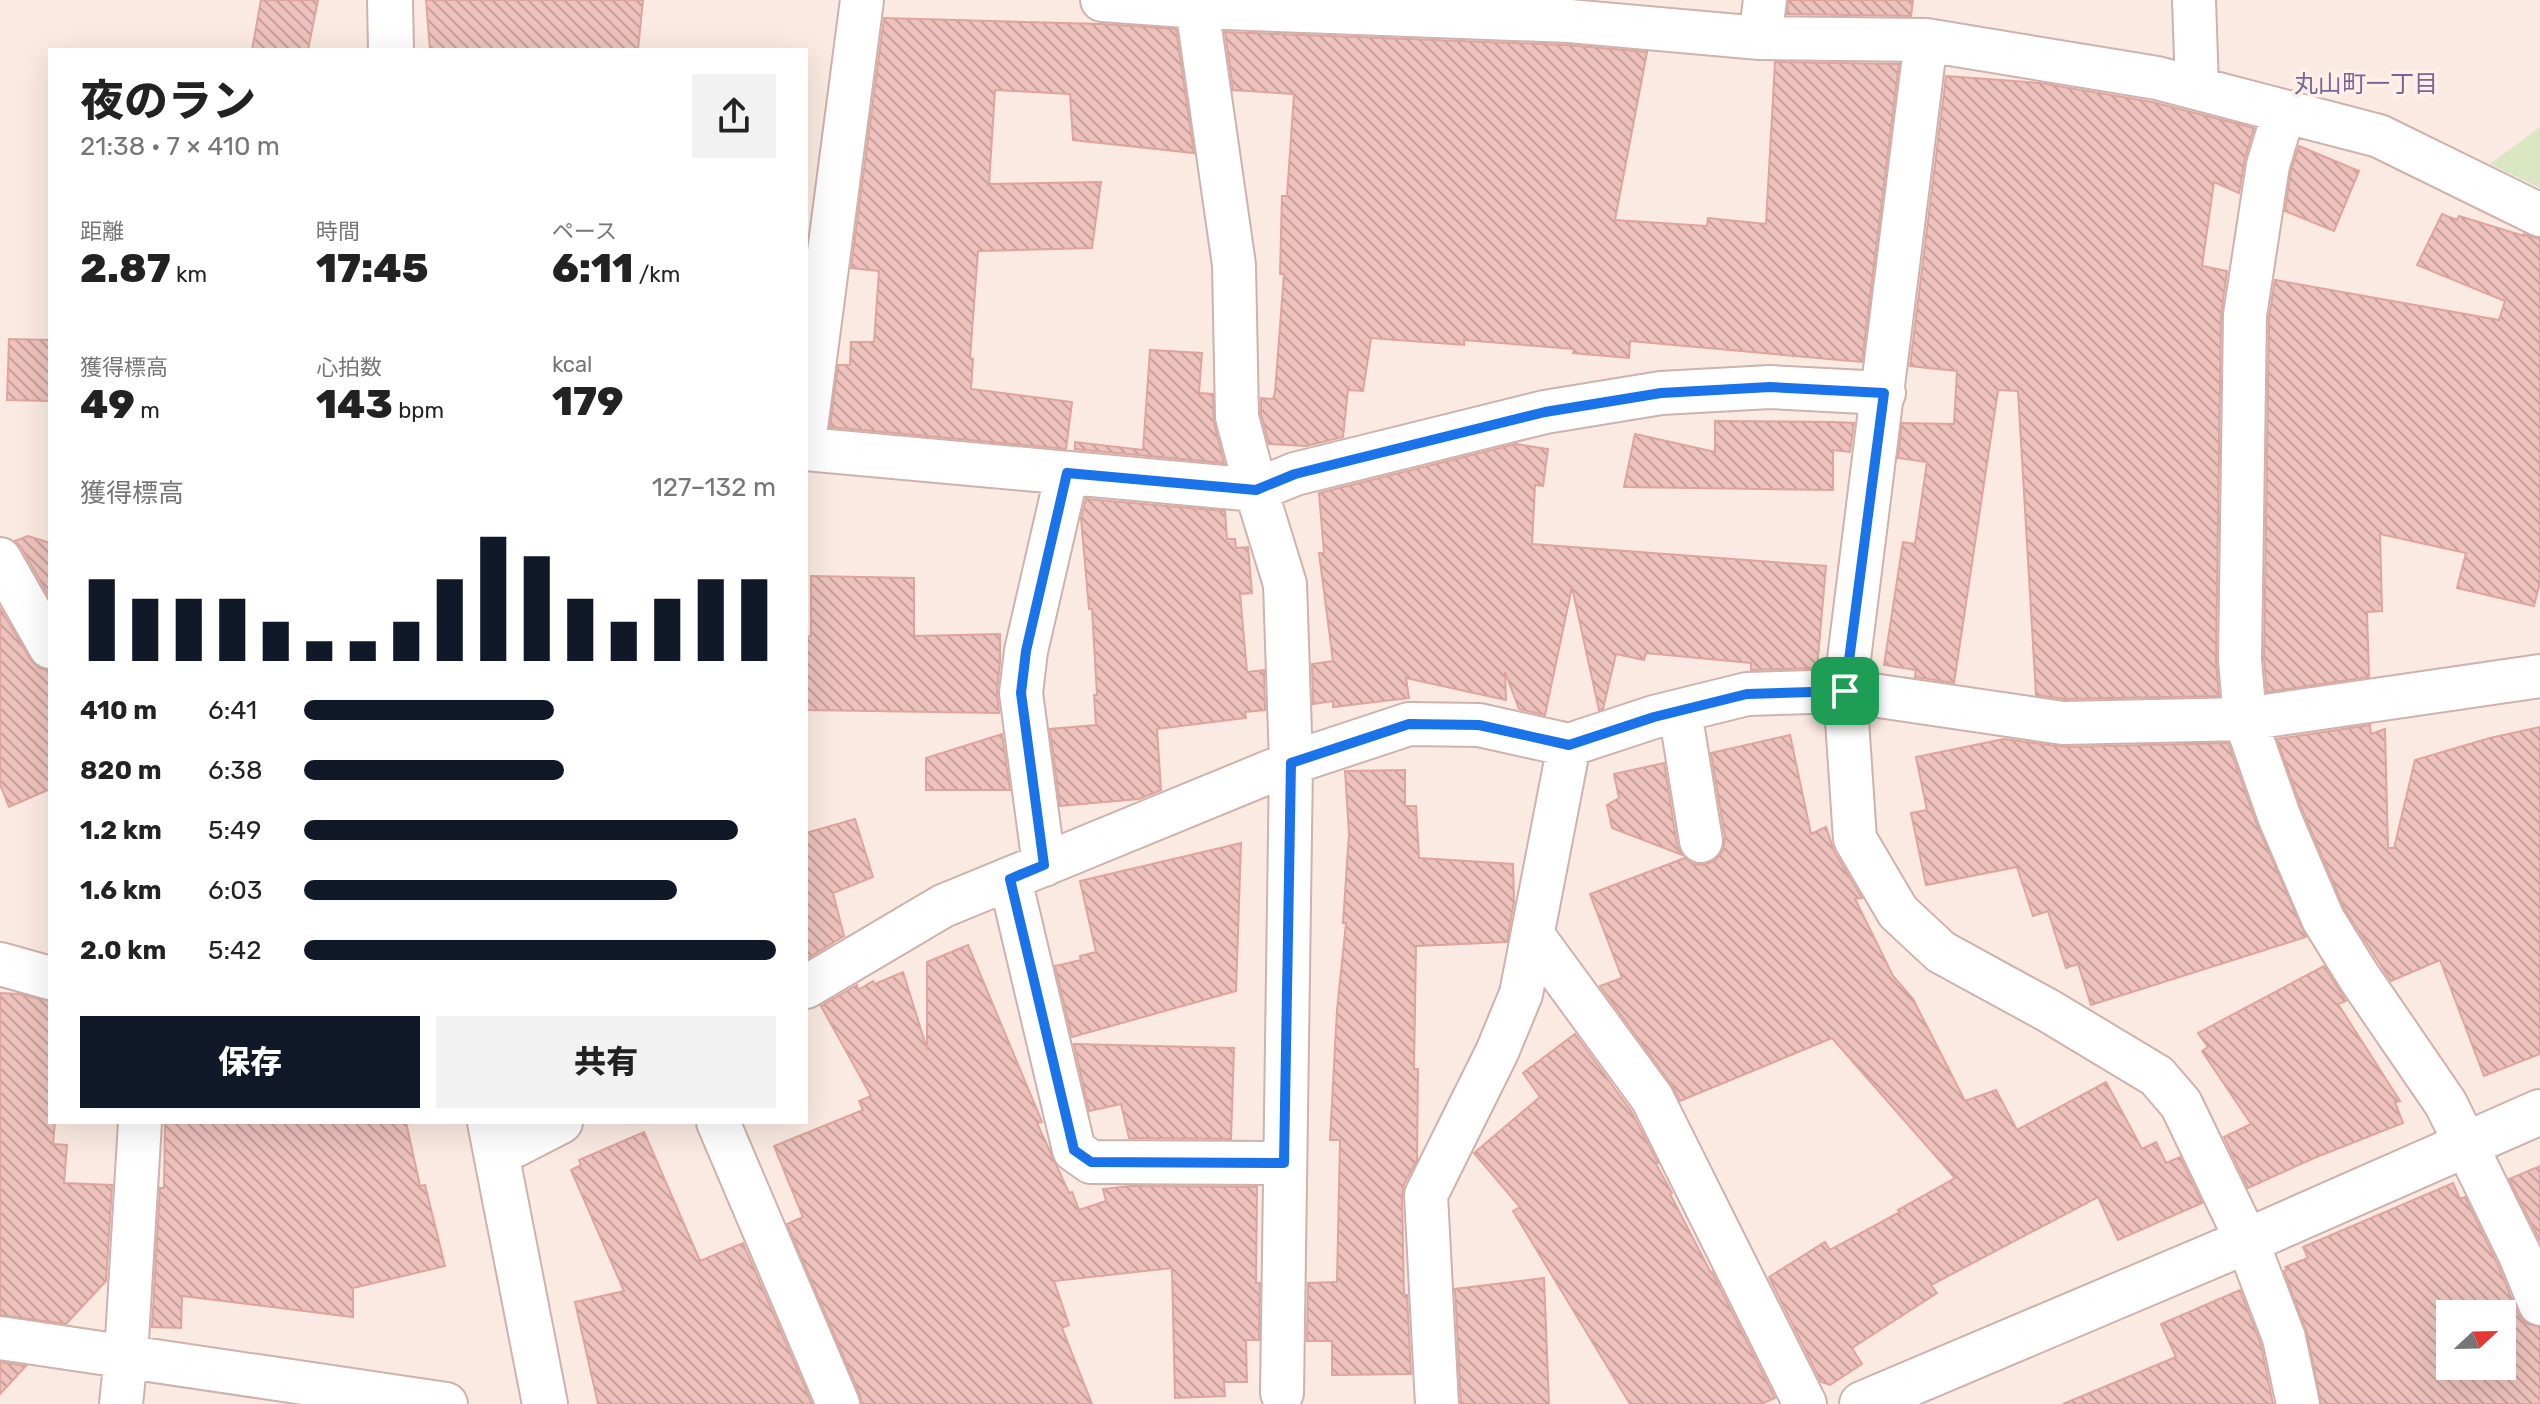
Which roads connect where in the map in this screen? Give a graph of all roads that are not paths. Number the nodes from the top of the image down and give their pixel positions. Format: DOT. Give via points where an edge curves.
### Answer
graph roads {
  1 [pos="390,0"];
  2 [pos="862,0"];
  3 [pos="1102,0"];
  4 [pos="2194,0"];
  5 [pos="1198,4"];
  6 [pos="1570,10"];
  7 [pos="1763,19"];
  8 [pos="1926,40"];
  9 [pos="391,48"];
  10 [pos="2197,88"];
  11 [pos="2284,112"];
  12 [pos="2540,215"];
  13 [pos="1884,393"];
  14 [pos="808,413"];
  15 [pos="808,449"];
  16 [pos="1067,473"];
  17 [pos="1256,490"];
  18 [pos="0,559"];
  19 [pos="48,643"];
  20 [pos="2540,676"];
  21 [pos="1845,691"];
  22 [pos="1680,711"];
  23 [pos="2245,719"];
  24 [pos="1569,745"];
  25 [pos="1291,763"];
  26 [pos="1701,841"];
  27 [pos="1027,872"];
  28 [pos="1534,937"];
  29 [pos="0,964"];
  30 [pos="48,977"];
  31 [pos="808,986"];
  32 [pos="2540,1112"];
  33 [pos="140,1124"];
  34 [pos="553,1124"];
  35 [pos="719,1124"];
  36 [pos="494,1139"];
  37 [pos="2466,1144"];
  38 [pos="1284,1163"];
  39 [pos="2247,1241"];
  40 [pos="2540,1304"];
  41 [pos="0,1338"];
  42 [pos="126,1356"];
  43 [pos="1285,1400"];
  44 [pos="121,1404"];
  45 [pos="446,1404"];
  46 [pos="545,1404"];
  47 [pos="838,1404"];
  48 [pos="1437,1404"];
  49 [pos="1805,1404"];
  50 [pos="1862,1404"];
  51 [pos="2298,1404"];
  1 -- 9 [label="street"];
  2 -- 14 [label="street"];
  3 -- 5 [label="street"];
  4 -- 10 [label="street"];
  5 -- 6 [label="street"];
  5 -- 17 [label="street" via="1234,265 1237,417"];
  6 -- 7 [label="street"];
  7 -- 8 [label="street"];
  8 -- 10 [label="street"];
  8 -- 13 [label="street"];
  10 -- 11 [label="street"];
  11 -- 12 [label="street" via="2379,136"];
  11 -- 23 [label="street" via="2268,165 2245,315 2240,645"];
  13 -- 17 [label="street" via="1770,387 1646,395 1545,412 1295,474"];
  13 -- 21 [label="street"];
  15 -- 16 [label="street"];
  16 -- 17 [label="street"];
  16 -- 27 [label="street" via="1021,693"];
  17 -- 25 [label="street" via="1285,584"];
  18 -- 19 [label="street"];
  20 -- 23 [label="street"];
  21 -- 22 [label="street" via="1747,694"];
  21 -- 23 [label="street" via="2063,723"];
  21 -- 39 [label="street" via="1855,839 1898,912 1941,952 2157,1076 2181,1104"];
  22 -- 24 [label="street"];
  22 -- 26 [label="street"];
  23 -- 37 [label="street" via="2323,919 2446,1104"];
  24 -- 25 [label="street" via="1479,725 1409,724"];
  24 -- 28 [label="street"];
  25 -- 27 [label="street"];
  25 -- 38 [label="street"];
  27 -- 31 [label="street" via="943,906"];
  27 -- 38 [label="street" via="1074,1150 1091,1162"];
  28 -- 48 [label="street" via="1521,994 1497,1052 1426,1195"];
  28 -- 49 [label="street" via="1652,1098"];
  29 -- 30 [label="street"];
  32 -- 37 [label="street"];
  33 -- 42 [label="street"];
  34 -- 36 [label="street"];
  35 -- 47 [label="street"];
  36 -- 46 [label="street"];
  37 -- 39 [label="street"];
  37 -- 40 [label="street"];
  38 -- 43 [label="street"];
  39 -- 50 [label="street"];
  39 -- 51 [label="street" via="2284,1338"];
  41 -- 42 [label="street"];
  42 -- 44 [label="street"];
  42 -- 45 [label="street"];
}
